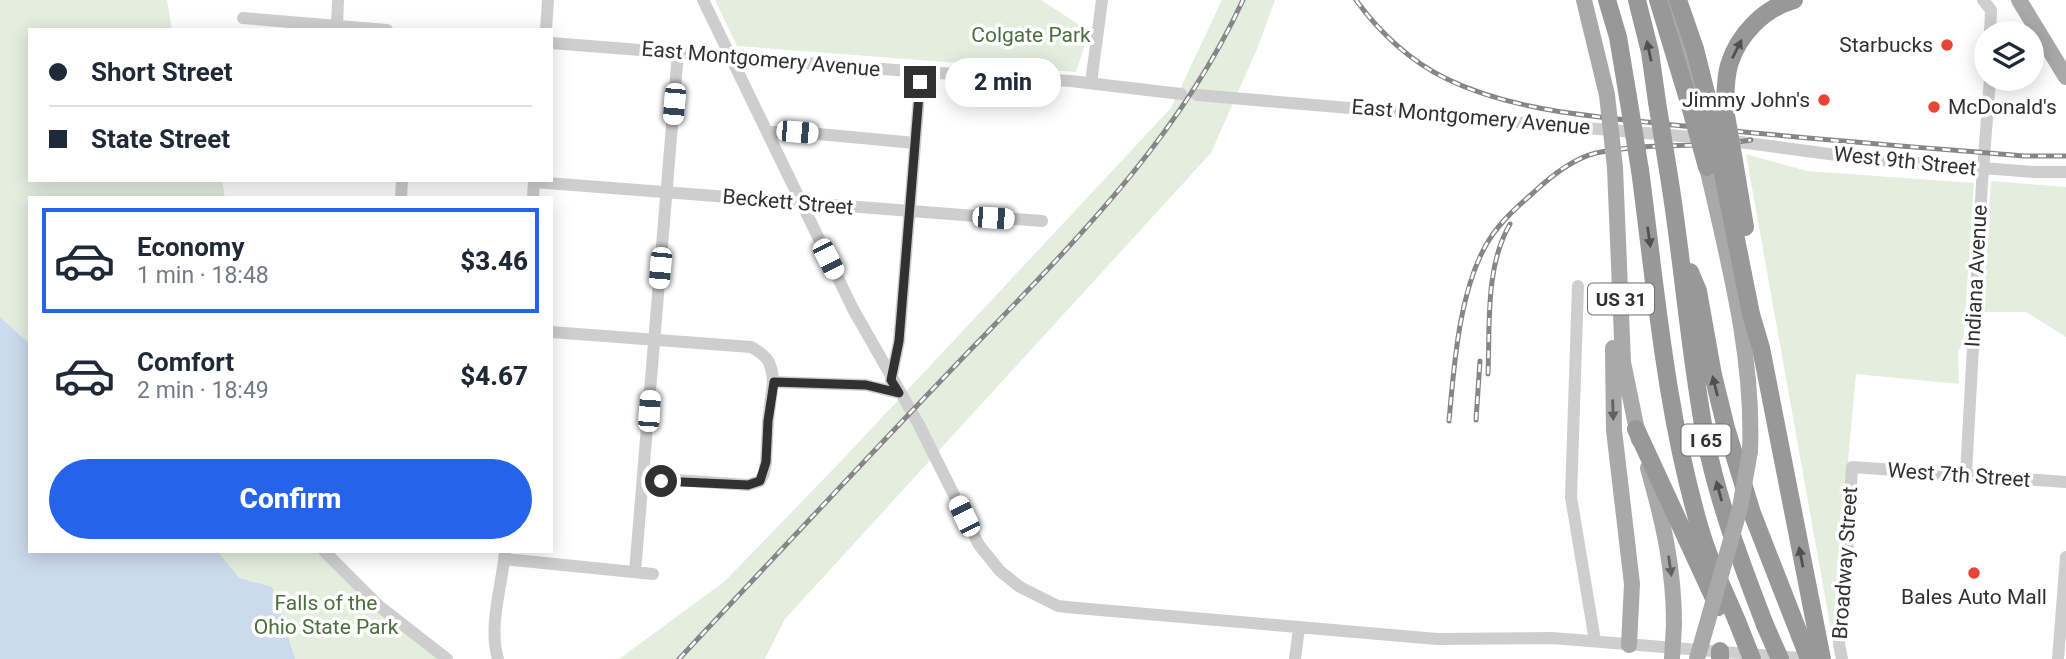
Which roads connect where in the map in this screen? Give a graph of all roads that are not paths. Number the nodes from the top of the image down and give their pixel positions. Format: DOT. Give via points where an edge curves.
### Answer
graph roads {
  1 [pos="338,0"];
  2 [pos="548,0"];
  3 [pos="703,0"];
  4 [pos="1102,0"];
  5 [pos="1584,0"];
  6 [pos="1607,0"];
  7 [pos="1637,0"];
  8 [pos="1658,0"];
  9 [pos="1670,0"];
  10 [pos="1678,0"];
  11 [pos="1794,0"];
  12 [pos="1983,0"];
  13 [pos="2019,0"];
  14 [pos="243,18"];
  15 [pos="1991,21"];
  16 [pos="714,23"];
  17 [pos="337,26"];
  18 [pos="362,28"];
  19 [pos="546,28"];
  20 [pos="553,43"];
  21 [pos="678,53"];
  22 [pos="701,55"];
  23 [pos="732,57"];
  24 [pos="921,72"];
  25 [pos="2066,77"];
  26 [pos="1091,83"];
  27 [pos="1989,91"];
  28 [pos="1181,94"];
  29 [pos="1197,95"];
  30 [pos="1699,107"];
  31 [pos="767,132"];
  32 [pos="1744,142"];
  33 [pos="915,143"];
  34 [pos="1721,164"];
  35 [pos="1983,168"];
  36 [pos="2066,172"];
  37 [pos="546,182"];
  38 [pos="666,192"];
  39 [pos="801,204"];
  40 [pos="909,212"];
  41 [pos="1618,220"];
  42 [pos="1042,221"];
  43 [pos="1681,247"];
  44 [pos="1578,286"];
  45 [pos="553,332"];
  46 [pos="653,340"];
  47 [pos="891,380"];
  48 [pos="774,382"];
  49 [pos="899,393"];
  50 [pos="1636,429"];
  51 [pos="1852,467"];
  52 [pos="1966,474"];
  53 [pos="644,481"];
  54 [pos="2066,482"];
  55 [pos="326,553"];
  56 [pos="504,555"];
  57 [pos="2066,557"];
  58 [pos="635,572"];
  59 [pos="653,574"];
  60 [pos="1731,623"];
  61 [pos="1299,628"];
  62 [pos="1595,641"];
  63 [pos="1628,652"];
  64 [pos="1720,655"];
  65 [pos="447,659"];
  66 [pos="498,659"];
  67 [pos="1295,659"];
  68 [pos="1672,659"];
  69 [pos="1697,659"];
  70 [pos="1750,659"];
  71 [pos="1780,659"];
  72 [pos="1811,659"];
  73 [pos="1822,659"];
  74 [pos="1842,659"];
  75 [pos="2058,659"];
  1 -- 17 [label="street"];
  2 -- 19 [label="street"];
  3 -- 16 [label="street"];
  4 -- 26 [label="street"];
  5 -- 41 [label="main road, US 31, bridge" via="1607,95"];
  6 -- 60 [label="highway, I 65, one-way, bridge" via="1618,37 1640,170 1674,415 1702,535"];
  43 -- 7 [label="highway, I 65, one-way, bridge" via="1650,52"];
  8 -- 30 [label="highway"];
  9 -- 30 [label="main road"];
  10 -- 30 [label="highway" via="1695,49"];
  34 -- 11 [label="highway, one-way, bridge" via="1729,65 1757,20"];
  12 -- 15 [label="street" via="1991,10"];
  13 -- 25 [label="main road"];
  14 -- 17 [label="street"];
  16 -- 22 [label="street" via="713,46"];
  16 -- 23 [label="street"];
  17 -- 18 [label="street"];
  20 -- 21 [label="street, East Montgomery Avenue"];
  21 -- 22 [label="street, East Montgomery Avenue"];
  21 -- 38 [label="street"];
  22 -- 23 [label="street, East Montgomery Avenue"];
  23 -- 24 [label="street, East Montgomery Avenue"];
  23 -- 31 [label="street"];
  24 -- 26 [label="street, East Montgomery Avenue"];
  24 -- 33 [label="street"];
  26 -- 28 [label="street, East Montgomery Avenue"];
  27 -- 35 [label="street, Indiana Avenue"];
  29 -- 32 [label="street, East Montgomery Avenue"];
  30 -- 34 [label="highway, bridge"];
  31 -- 33 [label="street"];
  31 -- 39 [label="street"];
  32 -- 35 [label="street, West 9th Street" via="1866,159"];
  33 -- 40 [label="street"];
  34 -- 69 [label="main road, bridge" via="1749,371 1751,451 1740,508"];
  73 -- 34 [label="highway, one-way" via="1761,348 1759,312"];
  35 -- 36 [label="street, West 9th Street"];
  35 -- 52 [label="street, Indiana Avenue"];
  37 -- 38 [label="street, Beckett Street"];
  38 -- 39 [label="street, Beckett Street"];
  38 -- 46 [label="street"];
  39 -- 40 [label="street, Beckett Street"];
  39 -- 47 [label="street"];
  40 -- 42 [label="street, Beckett Street"];
  40 -- 47 [label="street" via="899,341"];
  41 -- 50 [label="main road, US 31" via="1623,362"];
  41 -- 63 [label="main road, one-way" via="1613,254 1612,382 1632,584"];
  71 -- 43 [label="highway, I 65, one-way, bridge" via="1719,496 1706,441"];
  72 -- 43 [label="highway, one-way" via="1752,513 1713,375 1698,291"];
  44 -- 62 [label="street" via="1571,497"];
  45 -- 46 [label="street"];
  46 -- 48 [label="street" via="751,347 772,365"];
  46 -- 53 [label="street"];
  47 -- 49 [label="street"];
  48 -- 49 [label="street" via="866,385"];
  48 -- 53 [label="street" via="760,481 748,485"];
  49 -- 61 [label="street" via="979,545 1020,587 1058,606"];
  50 -- 60 [label="highway"];
  50 -- 68 [label="main road, US 31, one-way, bridge" via="1665,527 1674,595"];
  51 -- 52 [label="street, West 7th Street"];
  51 -- 74 [label="street, Broadway Street" via="1839,644"];
  52 -- 54 [label="street, West 7th Street"];
  53 -- 58 [label="street"];
  55 -- 65 [label="street" via="379,606"];
  56 -- 58 [label="street"];
  56 -- 66 [label="street" via="495,631"];
  57 -- 75 [label="street"];
  58 -- 59 [label="street"];
  60 -- 70 [label="highway, I 65, bridge"];
  61 -- 62 [label="street" via="1437,639"];
  61 -- 67 [label="street"];
  62 -- 63 [label="street"];
  63 -- 64 [label="street"];
  64 -- 72 [label="street"];
}
